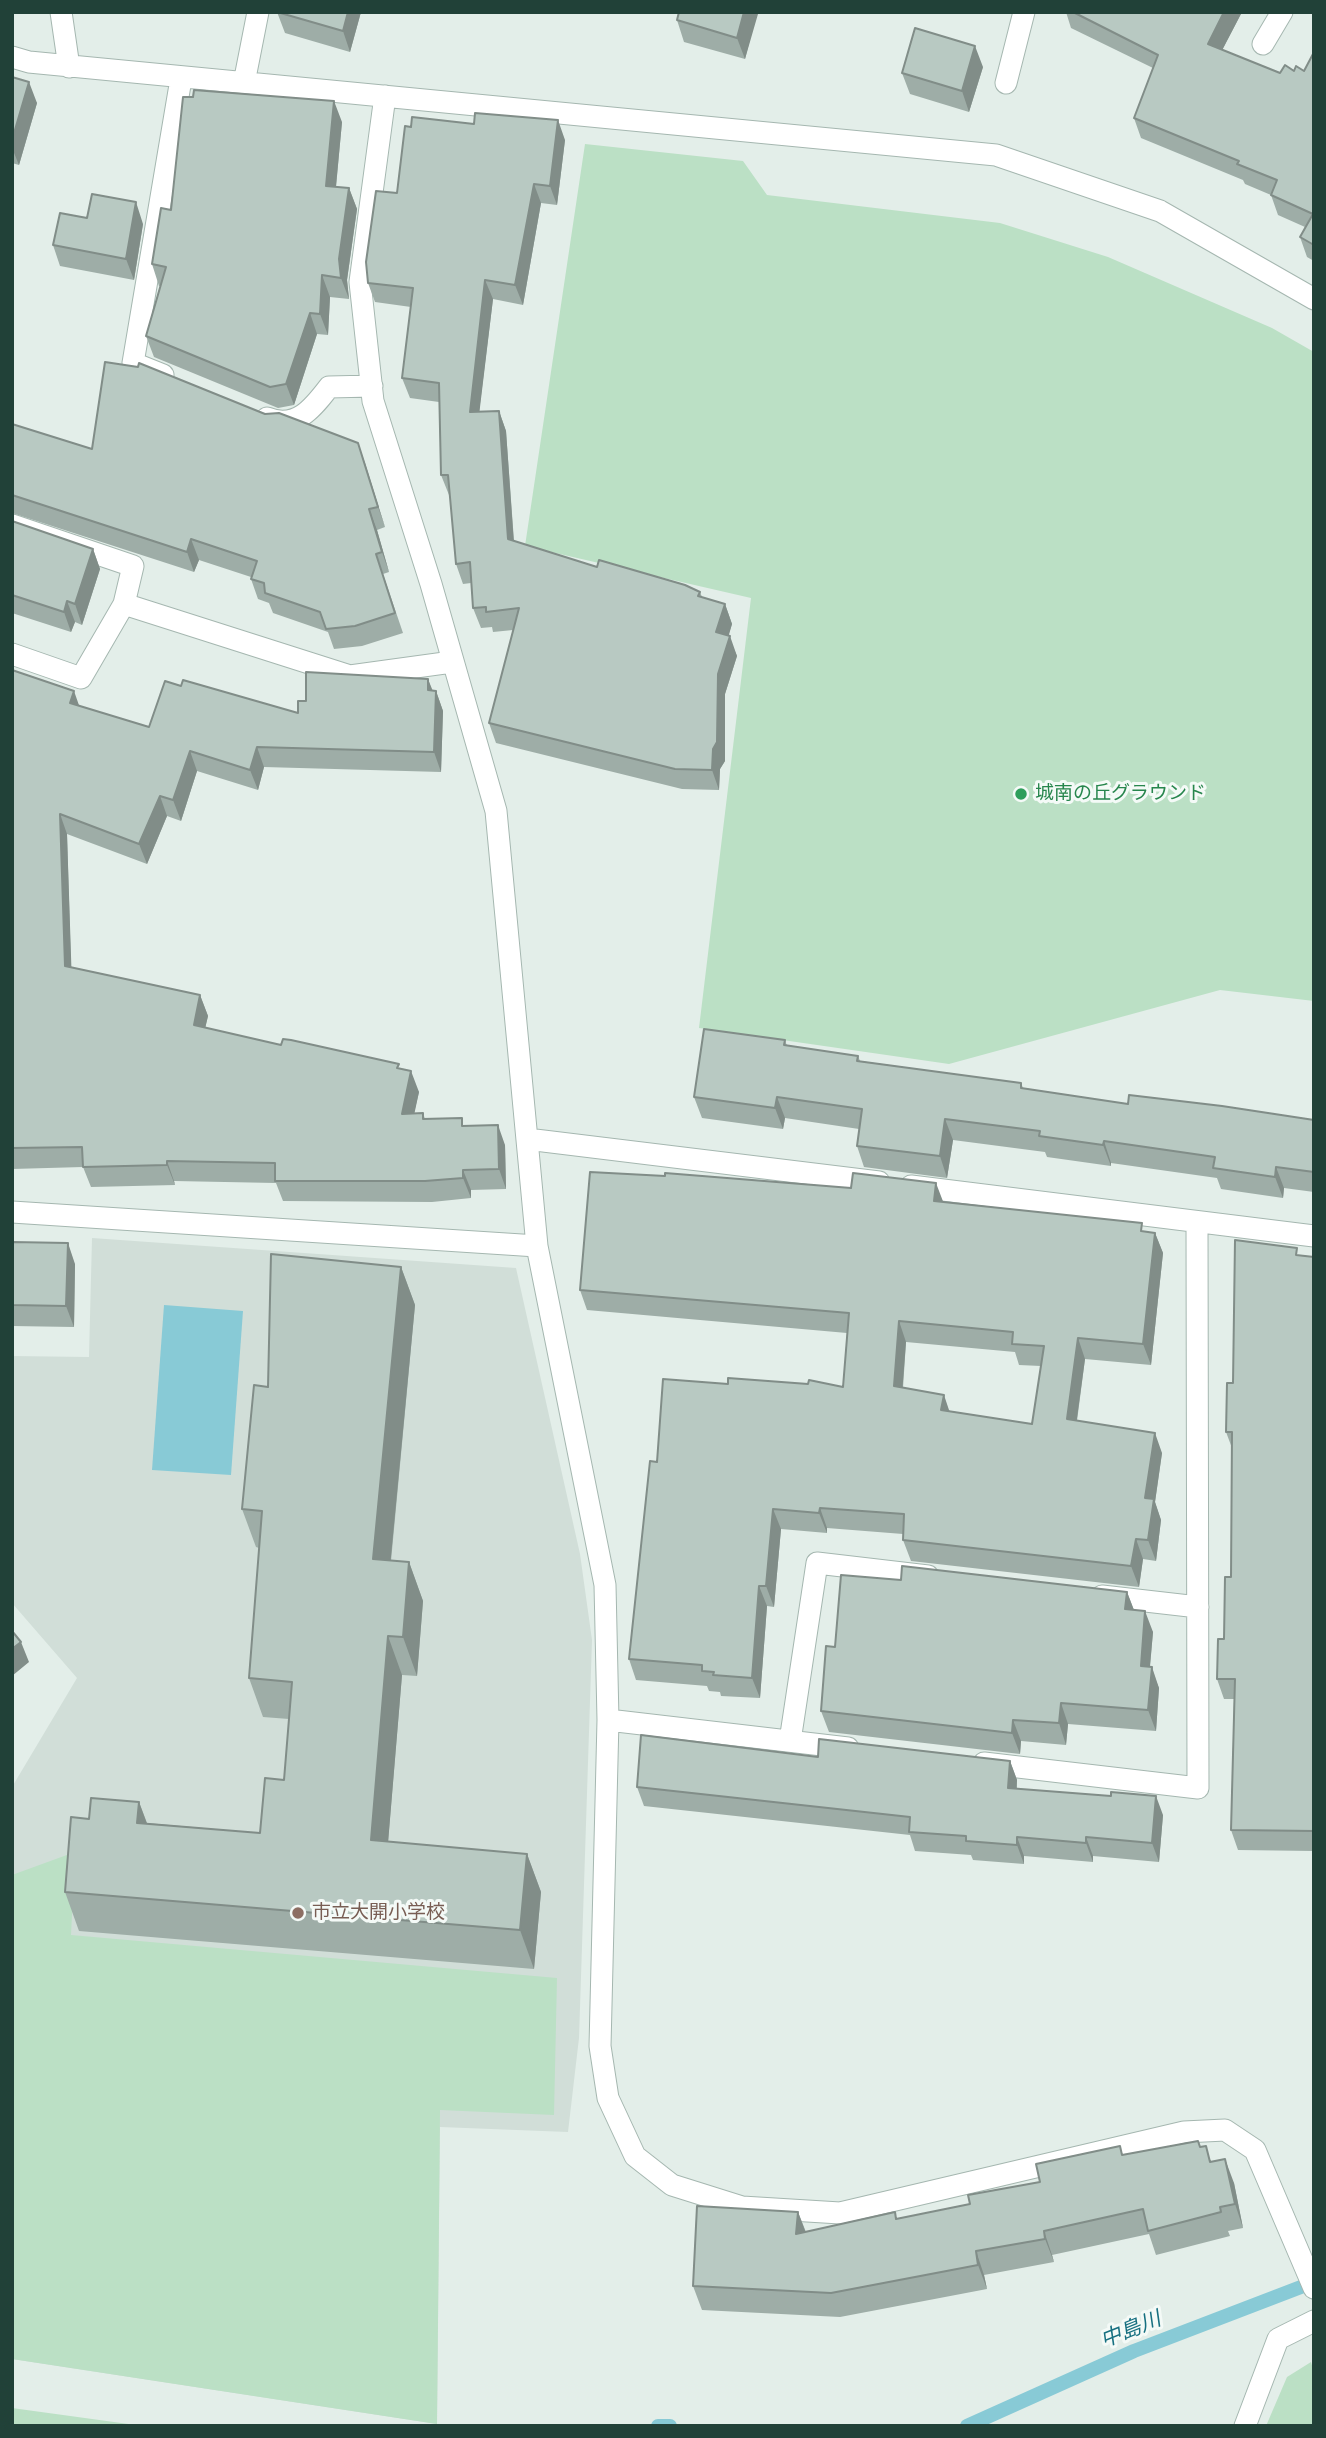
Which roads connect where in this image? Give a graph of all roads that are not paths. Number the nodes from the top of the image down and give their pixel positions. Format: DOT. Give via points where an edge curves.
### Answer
graph roads {
  1 [pos="61,12"];
  2 [pos="258,12"];
  3 [pos="1024,12"];
  4 [pos="1282,12"];
  5 [pos="1264,44"];
  6 [pos="12,57"];
  7 [pos="69,67"];
  8 [pos="181,79"];
  9 [pos="244,83"];
  10 [pos="1006,83"];
  11 [pos="385,96"];
  12 [pos="1314,299"];
  13 [pos="181,383"];
  14 [pos="372,386"];
  15 [pos="253,412"];
  16 [pos="12,525"];
  17 [pos="124,604"];
  18 [pos="12,654"];
  19 [pos="453,662"];
  20 [pos="527,1139"];
  21 [pos="12,1212"];
  22 [pos="1197,1222"];
  23 [pos="1314,1237"];
  24 [pos="537,1246"];
  25 [pos="953,1579"];
  26 [pos="1075,1593"];
  27 [pos="1198,1607"];
  28 [pos="608,1720"];
  29 [pos="790,1741"];
  30 [pos="872,1751"];
  31 [pos="967,1761"];
  32 [pos="1314,2288"];
  33 [pos="1314,2321"];
  34 [pos="1245,2426"];
  1 -- 7 [label="street"];
  2 -- 9 [label="street"];
  3 -- 10 [label="street"];
  4 -- 5 [label="street"];
  6 -- 7 [label="street"];
  7 -- 8 [label="street"];
  8 -- 9 [label="street"];
  8 -- 13 [label="street" via="134,363"];
  9 -- 11 [label="street"];
  11 -- 12 [label="street" via="996,155 1160,211"];
  11 -- 14 [label="street" via="360,282"];
  14 -- 15 [label="street" via="329,387 308,415 277,422"];
  14 -- 19 [label="street"];
  16 -- 17 [label="street" via="133,566"];
  17 -- 18 [label="street" via="81,678"];
  17 -- 19 [label="street" via="351,676"];
  19 -- 20 [label="street" via="496,811"];
  20 -- 22 [label="street"];
  20 -- 24 [label="street"];
  21 -- 24 [label="street"];
  22 -- 23 [label="street"];
  22 -- 27 [label="street"];
  24 -- 28 [label="street" via="605,1585"];
  25 -- 29 [label="street" via="817,1563"];
  26 -- 27 [label="street"];
  27 -- 31 [label="street" via="1198,1788"];
  28 -- 29 [label="street"];
  28 -- 32 [label="street" via="600,2046 608,2098 635,2156 644,2164 672,2185 742,2207 840,2213 1184,2132 1225,2130 1255,2150"];
  29 -- 30 [label="street"];
  33 -- 34 [label="street" via="1278,2339"];
}
